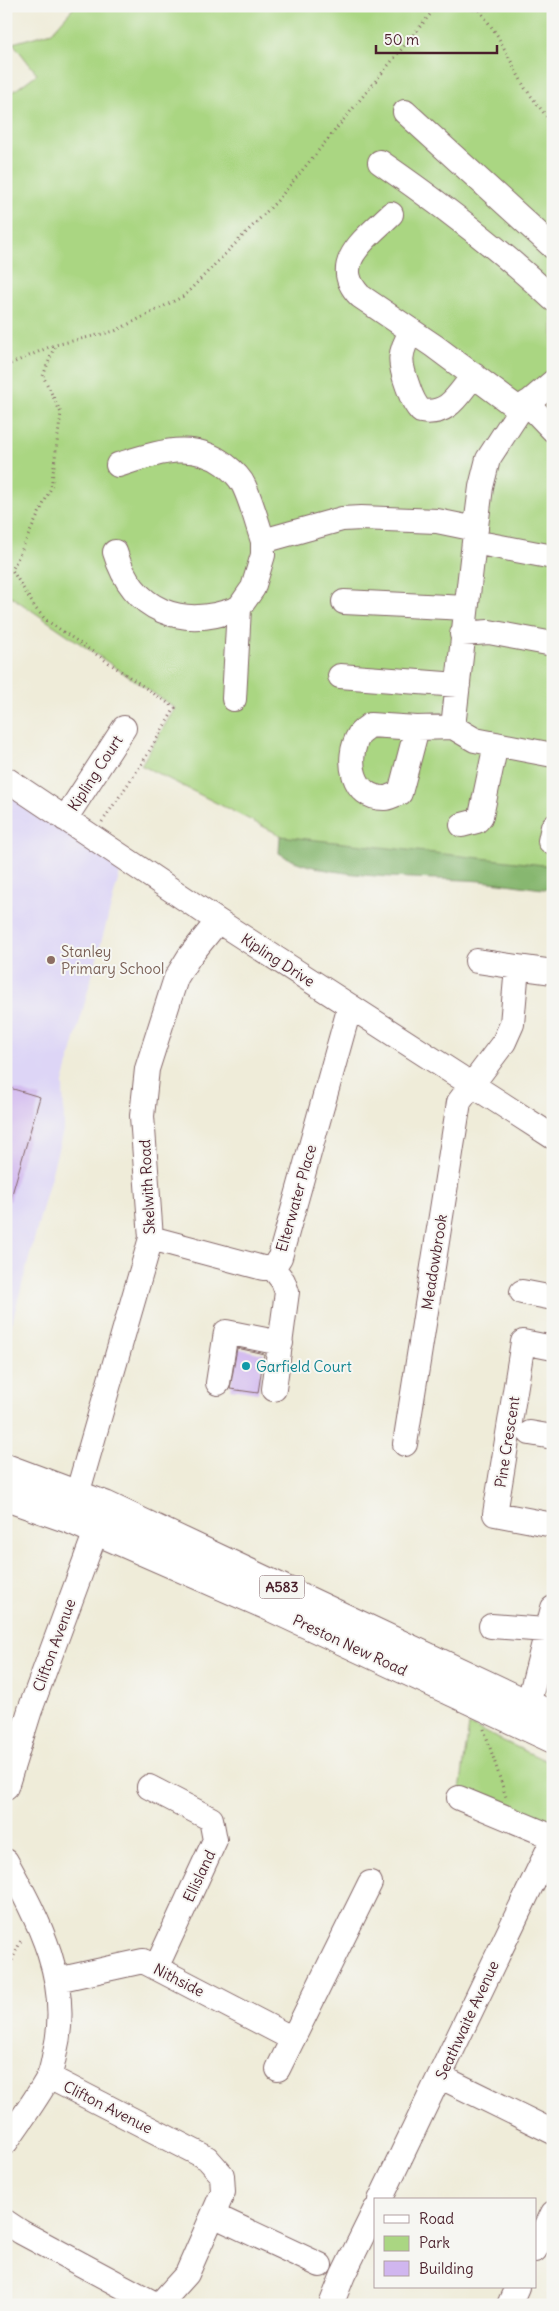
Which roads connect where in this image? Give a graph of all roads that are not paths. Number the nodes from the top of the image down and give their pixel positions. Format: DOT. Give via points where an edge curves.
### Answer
graph roads {
  1 [pos="405,112"];
  2 [pos="380,162"];
  3 [pos="390,214"];
  4 [pos="553,247"];
  5 [pos="553,299"];
  6 [pos="412,331"];
  7 [pos="474,375"];
  8 [pos="553,382"];
  9 [pos="523,406"];
  10 [pos="553,430"];
  11 [pos="118,465"];
  12 [pos="475,535"];
  13 [pos="263,541"];
  14 [pos="115,552"];
  15 [pos="553,557"];
  16 [pos="344,602"];
  17 [pos="239,608"];
  18 [pos="466,608"];
  19 [pos="462,634"];
  20 [pos="553,644"];
  21 [pos="340,676"];
  22 [pos="458,685"];
  23 [pos="234,699"];
  24 [pos="124,728"];
  25 [pos="417,728"];
  26 [pos="454,728"];
  27 [pos="496,744"];
  28 [pos="553,756"];
  29 [pos="6,779"];
  30 [pos="66,818"];
  31 [pos="462,824"];
  32 [pos="218,921"];
  33 [pos="484,958"];
  34 [pos="517,967"];
  35 [pos="553,972"];
  36 [pos="350,1006"];
  37 [pos="473,1084"];
  38 [pos="553,1137"];
  39 [pos="151,1238"];
  40 [pos="273,1268"];
  41 [pos="522,1292"];
  42 [pos="553,1298"];
  43 [pos="281,1343"];
  44 [pos="553,1348"];
  45 [pos="218,1383"];
  46 [pos="274,1389"];
  47 [pos="405,1444"];
  48 [pos="6,1468"];
  49 [pos="78,1494"];
  50 [pos="6,1497"];
  51 [pos="105,1505"];
  52 [pos="69,1519"];
  53 [pos="553,1525"];
  54 [pos="96,1530"];
  55 [pos="550,1619"];
  56 [pos="492,1626"];
  57 [pos="528,1704"];
  58 [pos="553,1716"];
  59 [pos="553,1739"];
  60 [pos="6,1787"];
  61 [pos="149,1787"];
  62 [pos="459,1798"];
  63 [pos="553,1838"];
  64 [pos="6,1861"];
  65 [pos="370,1883"];
  66 [pos="156,1968"];
  67 [pos="57,1980"];
  68 [pos="293,2039"];
  69 [pos="278,2068"];
  70 [pos="441,2076"];
  71 [pos="49,2077"];
  72 [pos="553,2132"];
  73 [pos="6,2142"];
  74 [pos="381,2198"];
  75 [pos="374,2212"];
  76 [pos="553,2213"];
  77 [pos="213,2215"];
  78 [pos="6,2222"];
  79 [pos="536,2248"];
  80 [pos="320,2265"];
  81 [pos="517,2288"];
  82 [pos="158,2305"];
  83 [pos="331,2305"];
  84 [pos="509,2305"];
  1 -- 4 [label="street"];
  2 -- 5 [label="street" via="450,210"];
  3 -- 6 [label="street" via="350,257 347,276 351,287 360,296"];
  6 -- 7 [label="street"];
  6 -- 7 [label="street" via="404,344 401,364 412,398 421,411 438,412 444,408"];
  7 -- 9 [label="street"];
  8 -- 9 [label="street"];
  9 -- 10 [label="street"];
  9 -- 12 [label="street" via="488,459"];
  11 -- 13 [label="street" via="160,452 186,450 203,452 217,459 233,470 244,486"];
  12 -- 13 [label="street" via="437,521 361,518 342,519"];
  12 -- 15 [label="street"];
  12 -- 18 [label="street"];
  13 -- 17 [label="street" via="263,555 253,588"];
  14 -- 17 [label="street" via="125,578 138,596 154,608 191,619 207,618"];
  16 -- 18 [label="street"];
  17 -- 23 [label="street"];
  18 -- 19 [label="street"];
  19 -- 20 [label="street" via="489,632"];
  19 -- 22 [label="street"];
  21 -- 22 [label="street"];
  22 -- 26 [label="street"];
  24 -- 30 [label="street, Kipling Court"];
  25 -- 25 [label="street" via="370,725 359,735 350,762 357,785 368,793 385,798 400,793"];
  25 -- 26 [label="street"];
  26 -- 27 [label="street" via="475,740"];
  27 -- 28 [label="street"];
  27 -- 31 [label="street" via="481,816 477,821"];
  29 -- 30 [label="street, Kipling Drive"];
  30 -- 32 [label="street, Kipling Drive"];
  32 -- 36 [label="street, Kipling Drive"];
  32 -- 39 [label="street, Skelwith Road" via="176,978 147,1069 142,1116"];
  33 -- 34 [label="street"];
  34 -- 35 [label="street"];
  34 -- 37 [label="street, Meadowbrook" via="512,1024 504,1042"];
  36 -- 37 [label="street, Kipling Drive"];
  36 -- 40 [label="street, Elterwater Place" via="280,1257"];
  37 -- 38 [label="street, Kipling Drive"];
  37 -- 47 [label="street, Meadowbrook" via="459,1102"];
  39 -- 40 [label="street"];
  39 -- 49 [label="street, Skelwith Road"];
  40 -- 43 [label="street, Elterwater Place" via="287,1292"];
  41 -- 42 [label="street"];
  43 -- 45 [label="street" via="226,1332"];
  43 -- 46 [label="street, Elterwater Place"];
  44 -- 53 [label="street, Pine Crescent" via="523,1342 495,1514"];
  48 -- 49 [label="highway, Preston New Road / A583"];
  49 -- 51 [label="highway, Preston New Road / A583"];
  49 -- 52 [label="street, Skelwith Road"];
  50 -- 52 [label="highway, Preston New Road / A583"];
  51 -- 54 [label="street, Clifton Avenue"];
  51 -- 57 [label="highway, Preston New Road / A583"];
  52 -- 54 [label="highway, Preston New Road / A583"];
  54 -- 59 [label="highway, Preston New Road / A583"];
  54 -- 60 [label="street, Clifton Avenue" via="30,1710"];
  55 -- 56 [label="street"];
  55 -- 57 [label="street"];
  57 -- 58 [label="highway, Preston New Road / A583"];
  61 -- 66 [label="street, Ellisland" via="211,1819 215,1840"];
  62 -- 63 [label="street"];
  63 -- 70 [label="street, Seathwaite Avenue"];
  64 -- 67 [label="street, Clifton Avenue" via="34,1912"];
  65 -- 68 [label="street"];
  66 -- 67 [label="street, Nithside" via="143,1961"];
  66 -- 68 [label="street, Nithside"];
  67 -- 71 [label="street, Clifton Avenue" via="59,2036"];
  68 -- 69 [label="street"];
  70 -- 72 [label="street"];
  70 -- 74 [label="street, Seathwaite Avenue"];
  71 -- 73 [label="street"];
  71 -- 77 [label="street, Clifton Avenue" via="207,2158 222,2175 223,2192"];
  75 -- 83 [label="street"];
  76 -- 79 [label="street"];
  77 -- 80 [label="street"];
  77 -- 82 [label="street, Clifton Avenue" via="187,2274"];
  78 -- 82 [label="street"];
  81 -- 84 [label="street"];
}
